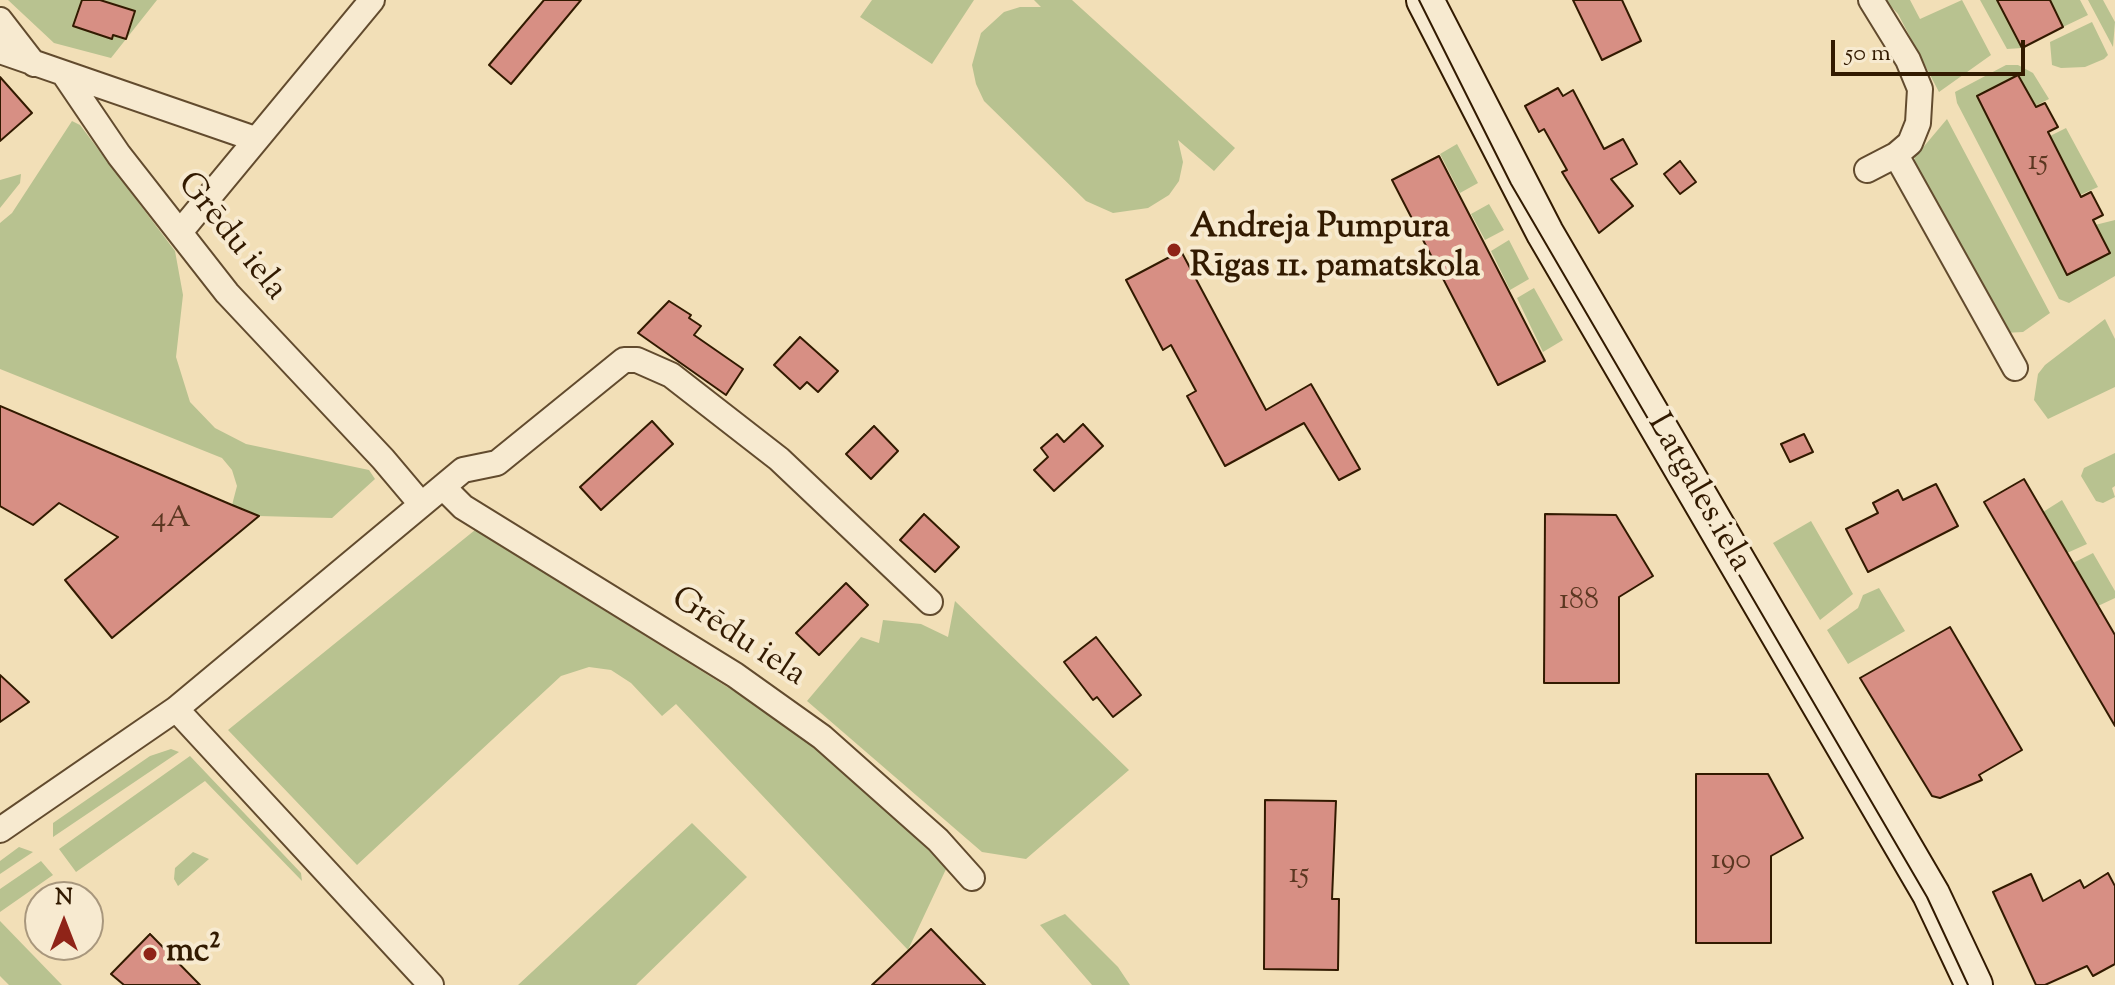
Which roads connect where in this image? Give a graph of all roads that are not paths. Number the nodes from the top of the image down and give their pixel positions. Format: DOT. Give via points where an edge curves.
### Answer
graph roads {
  1 [pos="372,0"];
  2 [pos="1425,0"];
  3 [pos="1871,0"];
  4 [pos="0,20"];
  5 [pos="0,51"];
  6 [pos="34,64"];
  7 [pos="64,74"];
  8 [pos="255,139"];
  9 [pos="1896,155"];
  10 [pos="1867,170"];
  11 [pos="180,232"];
  12 [pos="2015,368"];
  13 [pos="443,487"];
  14 [pos="421,504"];
  15 [pos="930,602"];
  16 [pos="176,709"];
  17 [pos="0,830"];
  18 [pos="972,878"];
  19 [pos="431,985"];
  20 [pos="1974,985"];
  1 -- 8 [label="street"];
  2 -- 20 [label="street, Latgales iela" via="1545,233 1918,871"];
  3 -- 9 [label="street" via="1920,89 1918,123 1910,143"];
  4 -- 6 [label="street"];
  5 -- 6 [label="street, Grēdu iela"];
  6 -- 7 [label="street, Grēdu iela"];
  7 -- 8 [label="street, Grēdu iela"];
  7 -- 11 [label="street, Grēdu iela"];
  8 -- 11 [label="street"];
  9 -- 10 [label="street"];
  9 -- 12 [label="street"];
  11 -- 14 [label="street, Grēdu iela" via="227,293"];
  13 -- 14 [label="street"];
  13 -- 15 [label="street" via="463,470 497,463 603,374 624,360 637,360 671,375 779,459"];
  13 -- 18 [label="street, Grēdu iela" via="471,512 735,675 822,737 938,840"];
  14 -- 16 [label="street"];
  16 -- 17 [label="street"];
  16 -- 19 [label="street"];
}
